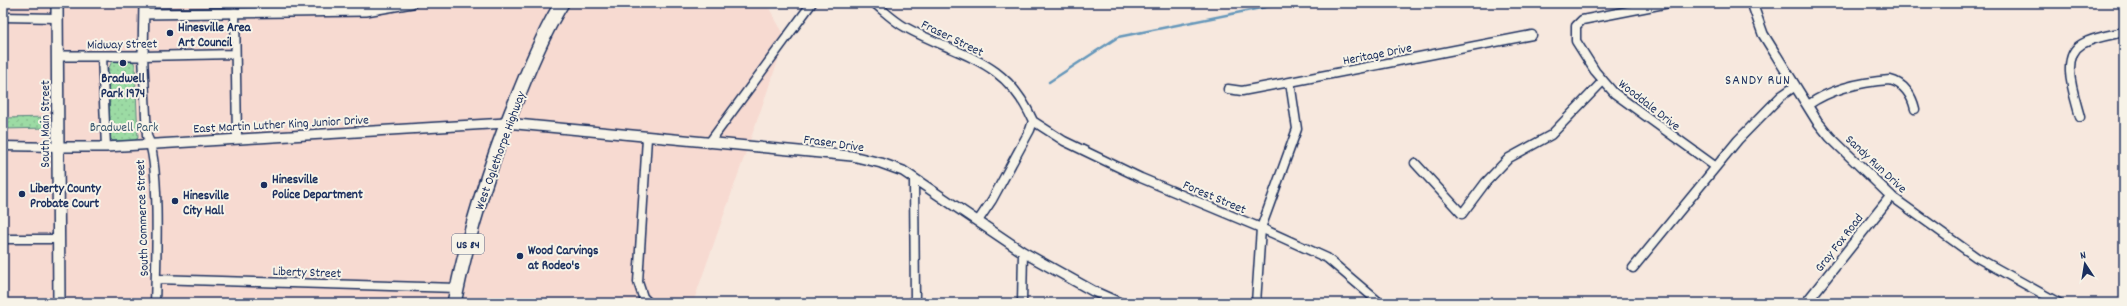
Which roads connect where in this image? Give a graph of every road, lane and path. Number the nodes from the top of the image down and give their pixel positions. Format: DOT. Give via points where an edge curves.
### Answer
graph roads {
  1 [pos="56,3"];
  2 [pos="144,3"];
  3 [pos="412,3"];
  4 [pos="562,3"];
  5 [pos="812,3"];
  6 [pos="874,3"];
  7 [pos="1669,3"];
  8 [pos="1752,3"];
  9 [pos="234,12"];
  10 [pos="144,14"];
  11 [pos="3,17"];
  12 [pos="57,18"];
  13 [pos="2124,32"];
  14 [pos="1532,35"];
  15 [pos="235,54"];
  16 [pos="57,56"];
  17 [pos="102,56"];
  18 [pos="143,56"];
  19 [pos="1603,81"];
  20 [pos="1290,82"];
  21 [pos="1794,87"];
  22 [pos="1228,89"];
  23 [pos="1808,105"];
  24 [pos="1915,109"];
  25 [pos="2080,117"];
  26 [pos="1033,121"];
  27 [pos="506,123"];
  28 [pos="237,138"];
  29 [pos="648,138"];
  30 [pos="709,143"];
  31 [pos="151,144"];
  32 [pos="3,146"];
  33 [pos="106,146"];
  34 [pos="58,147"];
  35 [pos="1414,163"];
  36 [pos="1716,167"];
  37 [pos="914,180"];
  38 [pos="1891,196"];
  39 [pos="978,221"];
  40 [pos="1261,228"];
  41 [pos="3,239"];
  42 [pos="58,239"];
  43 [pos="1023,252"];
  44 [pos="1633,268"];
  45 [pos="156,279"];
  46 [pos="457,288"];
  47 [pos="59,303"];
  48 [pos="155,303"];
  49 [pos="454,303"];
  50 [pos="649,303"];
  51 [pos="915,303"];
  52 [pos="1022,303"];
  53 [pos="1120,303"];
  54 [pos="1256,303"];
  55 [pos="1380,303"];
  56 [pos="1806,303"];
  57 [pos="2059,303"];
  1 -- 12 [label="main road, South Main Street"];
  2 -- 10 [label="street, South Commerce Street"];
  3 -- 9 [label="street" via="366,11"];
  4 -- 27 [label="highway, West Oglethorpe Highway / US 84" via="529,67"];
  5 -- 30 [label="street"];
  6 -- 26 [label="street, Fraser Street" via="905,27 974,57 998,74 1012,85 1025,102"];
  7 -- 19 [label="street, Wooddale Drive" via="1582,20 1576,26 1576,41"];
  8 -- 21 [label="street, Sandy Run Drive" via="1763,34"];
  9 -- 10 [label="street"];
  9 -- 15 [label="street"];
  10 -- 18 [label="street, South Commerce Street"];
  11 -- 12 [label="street"];
  12 -- 16 [label="main road, South Main Street"];
  13 -- 25 [label="street" via="2081,44 2073,54 2069,67"];
  14 -- 20 [label="street, Heritage Drive"];
  15 -- 18 [label="street, Midway Street"];
  15 -- 28 [label="street"];
  16 -- 17 [label="street, Midway Street"];
  16 -- 34 [label="main road, South Main Street"];
  17 -- 18 [label="street, Midway Street"];
  17 -- 33 [label="street"];
  18 -- 31 [label="street, South Commerce Street" via="146,136"];
  19 -- 35 [label="street" via="1551,135 1509,158 1486,182 1462,214"];
  19 -- 36 [label="street, Wooddale Drive" via="1629,105"];
  20 -- 22 [label="street, Heritage Drive" via="1242,91"];
  20 -- 40 [label="street" via="1297,129"];
  21 -- 23 [label="street, Sandy Run Drive"];
  21 -- 36 [label="street" via="1780,96"];
  23 -- 24 [label="street" via="1827,93 1847,86 1890,80 1896,81 1912,96"];
  23 -- 38 [label="street, Sandy Run Drive" via="1830,137"];
  26 -- 39 [label="street" via="992,200"];
  26 -- 40 [label="street, Forest Street" via="1064,141 1141,178"];
  27 -- 28 [label="street, East Martin Luther King Junior Drive"];
  27 -- 29 [label="street, Fraser Drive"];
  27 -- 46 [label="highway, West Oglethorpe Highway / US 84" via="477,207"];
  28 -- 31 [label="street, East Martin Luther King Junior Drive"];
  29 -- 30 [label="street, Fraser Drive"];
  29 -- 50 [label="street" via="638,282 643,297"];
  30 -- 37 [label="street, Fraser Drive" via="852,156 903,171"];
  31 -- 33 [label="street, East Martin Luther King Junior Drive"];
  31 -- 45 [label="street, South Commerce Street" via="156,191"];
  32 -- 34 [label="street"];
  33 -- 34 [label="street, East Martin Luther King Junior Drive"];
  34 -- 42 [label="main road, South Main Street"];
  36 -- 44 [label="street"];
  37 -- 39 [label="street, Fraser Drive"];
  37 -- 51 [label="street"];
  38 -- 56 [label="street, Gray Fox Road"];
  38 -- 57 [label="street, Sandy Run Drive" via="1976,257"];
  39 -- 43 [label="street, Fraser Drive"];
  40 -- 54 [label="street"];
  40 -- 55 [label="street, Forest Street" via="1327,258"];
  41 -- 42 [label="street"];
  42 -- 47 [label="main road, South Main Street"];
  43 -- 52 [label="street"];
  43 -- 53 [label="street, Fraser Drive"];
  45 -- 46 [label="street, Liberty Street"];
  45 -- 48 [label="street, South Commerce Street"];
  46 -- 49 [label="highway, West Oglethorpe Highway / US 84"];
}
